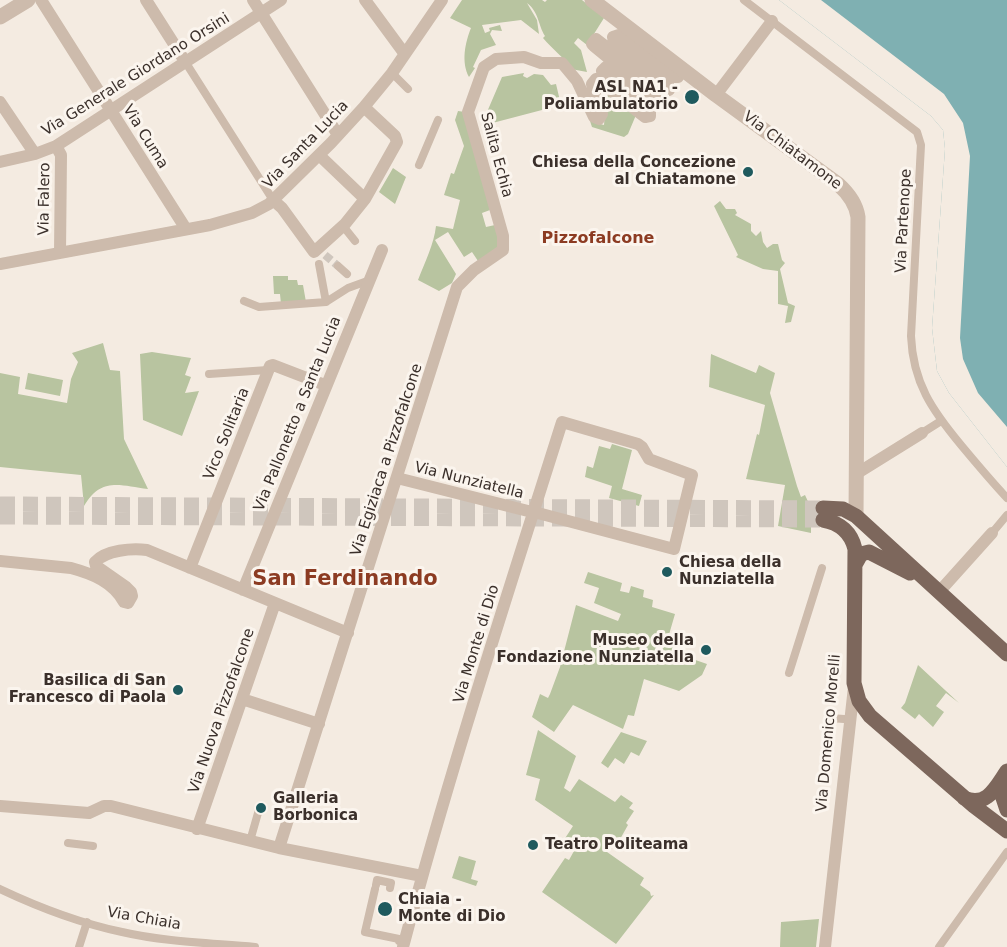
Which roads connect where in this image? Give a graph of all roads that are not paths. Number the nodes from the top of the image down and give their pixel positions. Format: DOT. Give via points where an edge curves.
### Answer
graph roads {
  1 [pos="28,0"];
  2 [pos="41,0"];
  3 [pos="146,0"];
  4 [pos="253,0"];
  5 [pos="282,0"];
  6 [pos="365,0"];
  7 [pos="442,0"];
  8 [pos="592,0"];
  9 [pos="744,0"];
  10 [pos="262,14"];
  11 [pos="0,17"];
  12 [pos="772,21"];
  13 [pos="404,53"];
  14 [pos="186,63"];
  15 [pos="682,70"];
  16 [pos="392,72"];
  17 [pos="408,89"];
  18 [pos="716,95"];
  19 [pos="0,102"];
  20 [pos="364,106"];
  21 [pos="111,111"];
  22 [pos="438,120"];
  23 [pos="338,135"];
  24 [pos="56,146"];
  25 [pos="35,154"];
  26 [pos="319,155"];
  27 [pos="0,162"];
  28 [pos="419,165"];
  29 [pos="365,199"];
  30 [pos="273,200"];
  31 [pos="343,226"];
  32 [pos="186,229"];
  33 [pos="355,241"];
  34 [pos="382,250"];
  35 [pos="60,253"];
  36 [pos="0,264"];
  37 [pos="319,264"];
  38 [pos="338,266"];
  39 [pos="347,274"];
  40 [pos="370,280"];
  41 [pos="457,287"];
  42 [pos="244,301"];
  43 [pos="326,302"];
  44 [pos="268,370"];
  45 [pos="209,374"];
  46 [pos="326,385"];
  47 [pos="941,421"];
  48 [pos="922,433"];
  49 [pos="856,474"];
  50 [pos="397,478"];
  51 [pos="1007,498"];
  52 [pos="534,512"];
  53 [pos="1007,515"];
  54 [pos="856,516"];
  55 [pos="992,532"];
  56 [pos="674,549"];
  57 [pos="0,561"];
  58 [pos="856,563"];
  59 [pos="190,568"];
  60 [pos="822,568"];
  61 [pos="935,588"];
  62 [pos="243,590"];
  63 [pos="275,603"];
  64 [pos="348,633"];
  65 [pos="1007,654"];
  66 [pos="789,673"];
  67 [pos="854,683"];
  68 [pos="242,699"];
  69 [pos="830,718"];
  70 [pos="844,719"];
  71 [pos="319,724"];
  72 [pos="1006,772"];
  73 [pos="964,798"];
  74 [pos="0,806"];
  75 [pos="260,806"];
  76 [pos="1007,810"];
  77 [pos="197,829"];
  78 [pos="1007,831"];
  79 [pos="250,841"];
  80 [pos="68,843"];
  81 [pos="93,846"];
  82 [pos="279,848"];
  83 [pos="1007,852"];
  84 [pos="422,876"];
  85 [pos="390,888"];
  86 [pos="0,889"];
  87 [pos="87,922"];
  88 [pos="401,944"];
  89 [pos="79,947"];
  90 [pos="255,947"];
  91 [pos="825,947"];
  92 [pos="939,947"];
  1 -- 11 [label="street"];
  2 -- 21 [label="street, Via Cuma"];
  3 -- 14 [label="street"];
  4 -- 10 [label="street"];
  5 -- 10 [label="street, Via Generale Giordano Orsini"];
  6 -- 13 [label="street"];
  7 -- 13 [label="street, Via Santa Lucia"];
  8 -- 15 [label="street, Via Chiatamone"];
  9 -- 12 [label="street, Via Partenope"];
  10 -- 14 [label="street, Via Generale Giordano Orsini"];
  10 -- 23 [label="street"];
  12 -- 18 [label="street"];
  12 -- 47 [label="street, Via Partenope" via="907,123 920,138 912,348 919,381"];
  13 -- 16 [label="street, Via Santa Lucia"];
  14 -- 21 [label="street, Via Generale Giordano Orsini"];
  14 -- 30 [label="street"];
  15 -- 18 [label="street, Via Chiatamone"];
  15 -- 41 [label="street, Salita Echia" via="673,77 619,35 613,36 614,42 668,84 669,90 663,91 596,39 594,46 660,100 654,104 606,67 603,73 651,113 645,117 596,79 592,84 602,114 599,120 562,63 541,63 524,57 496,59 484,67 468,112 503,236 503,250"];
  16 -- 17 [label="street"];
  16 -- 20 [label="street, Via Santa Lucia"];
  18 -- 49 [label="street, Via Chiatamone" via="838,184 856,206"];
  19 -- 25 [label="street"];
  20 -- 23 [label="street, Via Santa Lucia"];
  20 -- 29 [label="street" via="397,140"];
  21 -- 24 [label="street, Via Generale Giordano Orsini"];
  21 -- 32 [label="street, Via Cuma"];
  22 -- 28 [label="street"];
  23 -- 26 [label="street, Via Santa Lucia"];
  24 -- 25 [label="street, Via Generale Giordano Orsini"];
  24 -- 35 [label="street, Via Falero" via="61,154"];
  25 -- 27 [label="street, Via Generale Giordano Orsini"];
  26 -- 29 [label="street"];
  26 -- 30 [label="street, Via Santa Lucia"];
  29 -- 31 [label="street"];
  30 -- 31 [label="street" via="313,251 322,252"];
  30 -- 32 [label="street, Via Santa Lucia" via="240,217"];
  31 -- 33 [label="street"];
  32 -- 35 [label="street, Via Santa Lucia"];
  34 -- 40 [label="street, Via Pallonetto a Santa Lucia"];
  35 -- 36 [label="street, Via Santa Lucia"];
  37 -- 43 [label="street"];
  38 -- 39 [label="street"];
  40 -- 43 [label="street"];
  40 -- 46 [label="street, Via Pallonetto a Santa Lucia"];
  41 -- 50 [label="street, Via Egiziaca a Pizzofalcone"];
  42 -- 43 [label="street" via="258,307"];
  44 -- 45 [label="street"];
  44 -- 46 [label="street" via="273,365"];
  44 -- 59 [label="street, Vico Solitaria"];
  46 -- 62 [label="street, Via Pallonetto a Santa Lucia"];
  47 -- 48 [label="street"];
  47 -- 51 [label="street, Via Partenope"];
  48 -- 49 [label="street"];
  49 -- 54 [label="street, Via Chiatamone"];
  50 -- 52 [label="street, Via Nunziatella"];
  50 -- 64 [label="street, Via Egiziaca a Pizzofalcone"];
  52 -- 56 [label="street, Via Nunziatella"];
  52 -- 56 [label="street, Via Monte di Dio" via="562,422 638,444 649,459 691,473"];
  52 -- 84 [label="street, Via Monte di Dio"];
  53 -- 55 [label="street"];
  54 -- 58 [label="main road, Via Domenico Morelli" via="843,509 823,514 849,534"];
  54 -- 61 [label="main road"];
  55 -- 61 [label="street"];
  57 -- 59 [label="street" via="71,568 107,582 128,603 132,596 129,589 96,566 102,556 147,550"];
  58 -- 61 [label="main road" via="861,554 870,552"];
  58 -- 67 [label="main road, Via Domenico Morelli"];
  59 -- 62 [label="street"];
  60 -- 66 [label="street"];
  61 -- 65 [label="main road"];
  62 -- 63 [label="street"];
  63 -- 64 [label="street"];
  63 -- 68 [label="street, Via Nuova Pizzofalcone"];
  64 -- 71 [label="street, Via Egiziaca a Pizzofalcone"];
  67 -- 73 [label="main road" via="859,701 870,716"];
  67 -- 91 [label="street, Via Domenico Morelli"];
  68 -- 71 [label="street"];
  68 -- 77 [label="street, Via Nuova Pizzofalcone"];
  69 -- 70 [label="street"];
  71 -- 82 [label="street, Via Egiziaca a Pizzofalcone"];
  72 -- 73 [label="main road" via="991,795 974,801"];
  72 -- 76 [label="main road" via="1002,795"];
  73 -- 78 [label="main road"];
  74 -- 77 [label="street" via="89,813 111,806"];
  75 -- 79 [label="street"];
  77 -- 79 [label="street"];
  79 -- 82 [label="street"];
  80 -- 81 [label="street"];
  82 -- 84 [label="street"];
  83 -- 92 [label="street"];
  84 -- 88 [label="street, Via Monte di Dio"];
  85 -- 88 [label="street" via="391,883 377,880 365,932 389,935"];
  86 -- 87 [label="street, Via Chiaia"];
  87 -- 89 [label="street"];
  87 -- 90 [label="street, Via Chiaia" via="138,935"];
}
